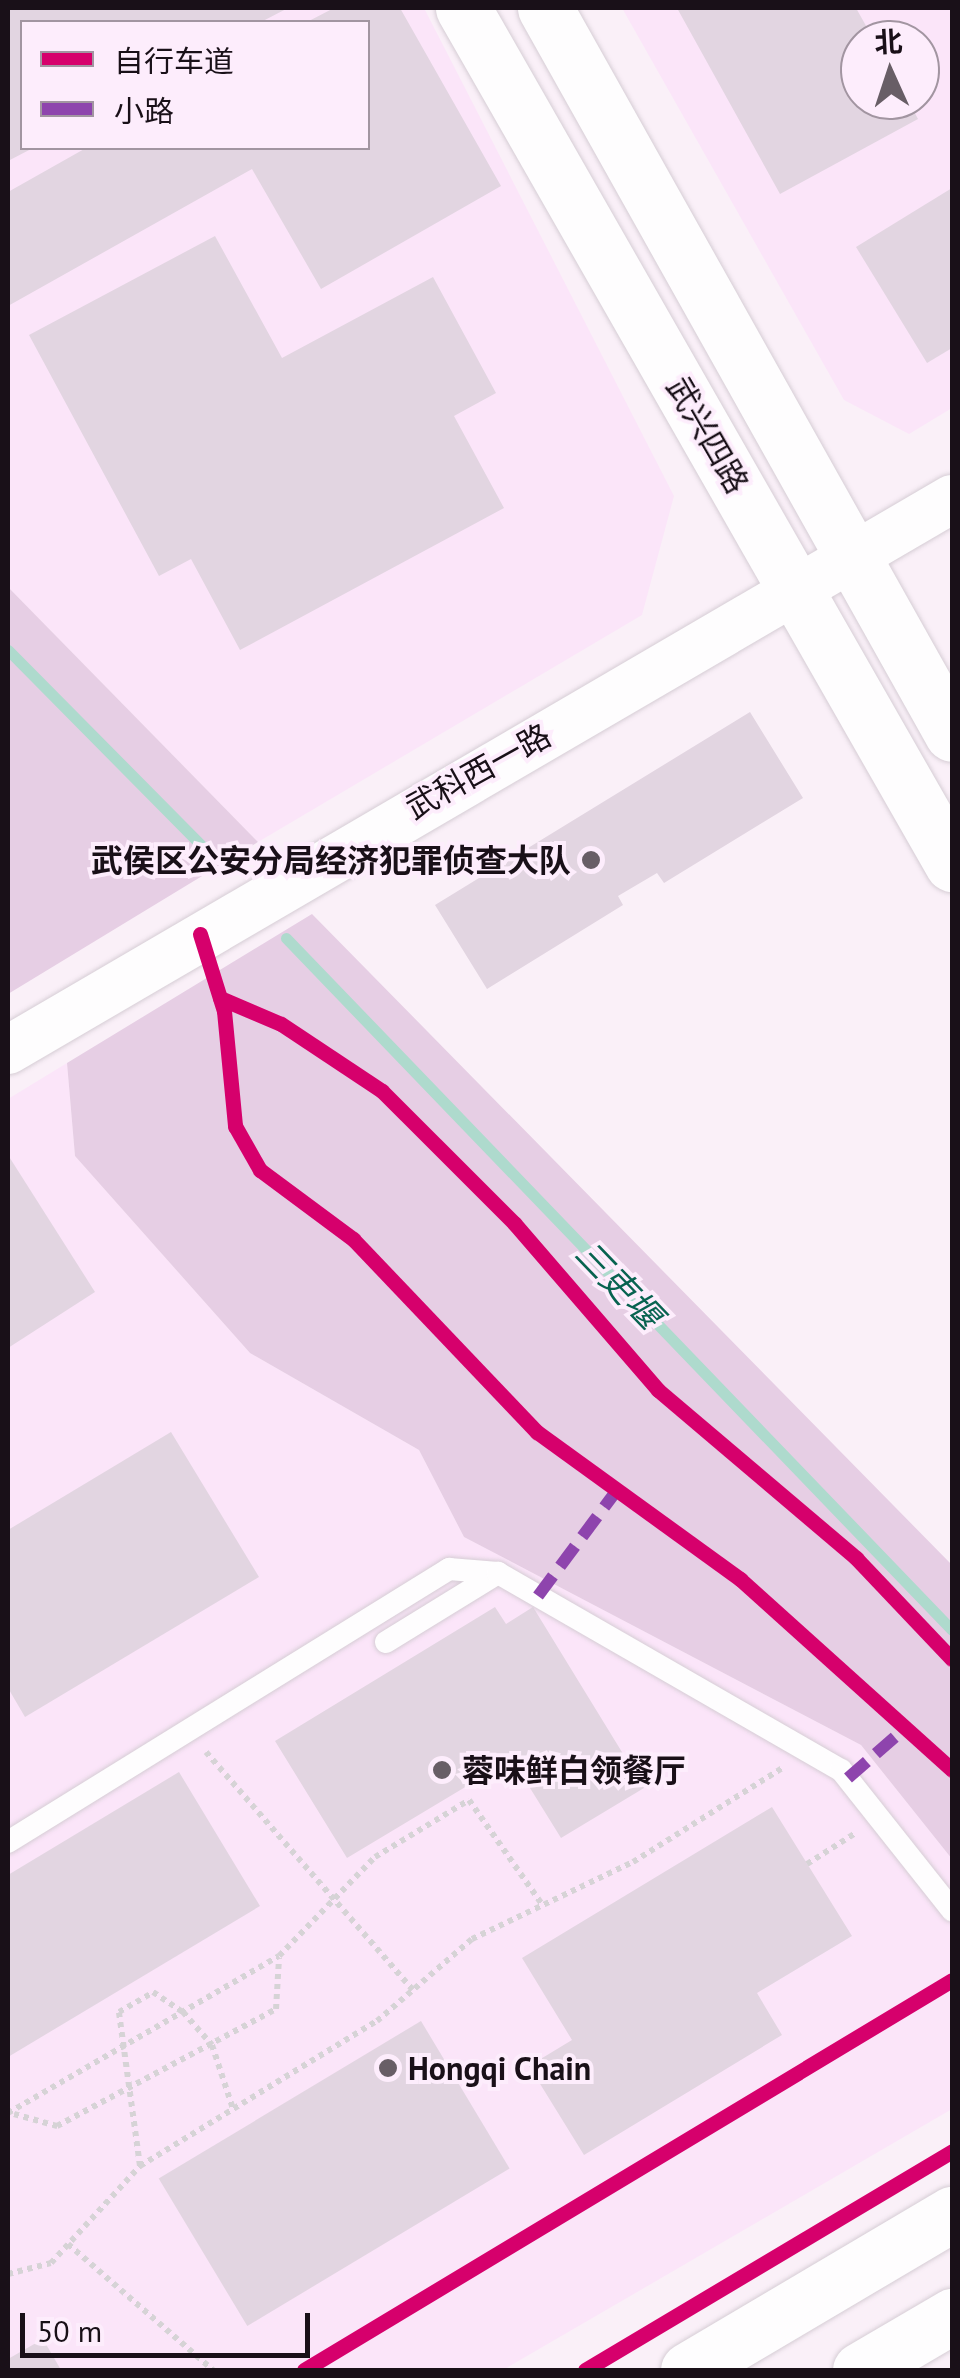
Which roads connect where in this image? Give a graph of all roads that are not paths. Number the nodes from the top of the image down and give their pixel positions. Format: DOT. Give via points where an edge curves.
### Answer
graph roads {
  1 [pos="463,8"];
  2 [pos="545,8"];
  3 [pos="952,499"];
  4 [pos="852,562"];
  5 [pos="797,592"];
  6 [pos="952,734"];
  7 [pos="952,864"];
  8 [pos="8,1050"];
  9 [pos="498,1572"];
  10 [pos="386,1642"];
  11 [pos="8,1842"];
  12 [pos="952,1910"];
  13 [pos="952,2214"];
  14 [pos="952,2316"];
  15 [pos="688,2370"];
  16 [pos="860,2370"];
  1 -- 5 [label="main road, 武兴四路"];
  2 -- 4 [label="main road, 武兴四路"];
  3 -- 4 [label="street, 武科西一路"];
  4 -- 5 [label="street, 武科西一路"];
  4 -- 6 [label="main road, 武兴四路"];
  5 -- 7 [label="main road, 武兴四路"];
  5 -- 8 [label="street, 武科西一路"];
  9 -- 10 [label="lane"];
  9 -- 11 [label="lane" via="449,1569"];
  9 -- 12 [label="lane" via="841,1770"];
  13 -- 15 [label="main road"];
  14 -- 16 [label="main road"];
}
